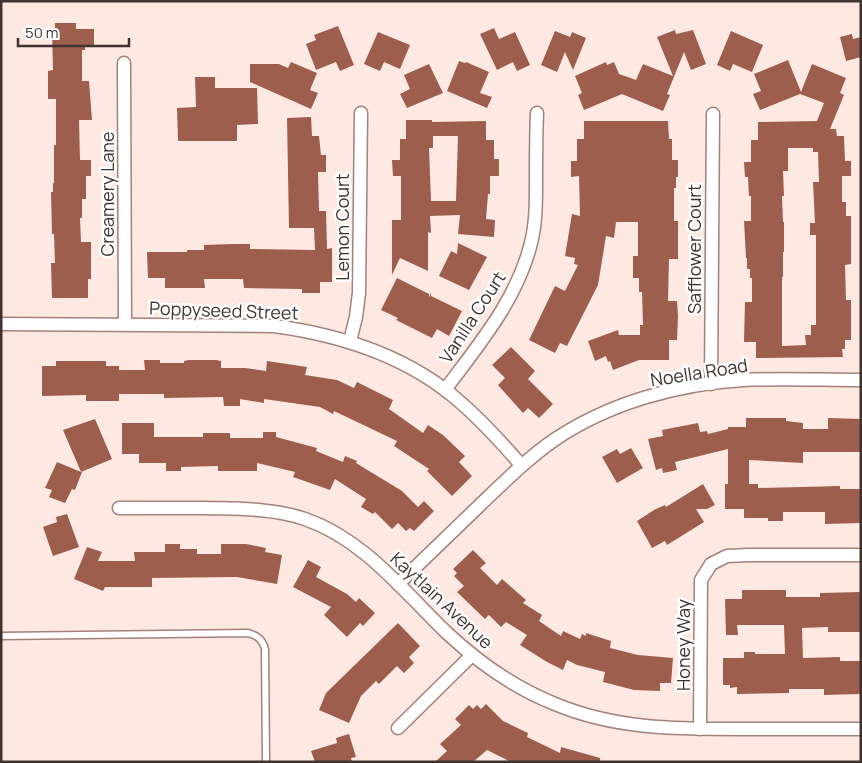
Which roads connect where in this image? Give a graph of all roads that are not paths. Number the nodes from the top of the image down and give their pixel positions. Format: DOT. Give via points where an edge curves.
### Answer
graph roads {
  1 [pos="124,63"];
  2 [pos="360,113"];
  3 [pos="537,114"];
  4 [pos="712,114"];
  5 [pos="1,324"];
  6 [pos="125,324"];
  7 [pos="350,341"];
  8 [pos="861,380"];
  9 [pos="711,384"];
  10 [pos="445,390"];
  11 [pos="521,465"];
  12 [pos="119,508"];
  13 [pos="861,554"];
  14 [pos="398,584"];
  15 [pos="1,636"];
  16 [pos="472,655"];
  17 [pos="398,728"];
  18 [pos="700,729"];
  19 [pos="861,729"];
  20 [pos="266,762"];
  1 -- 6 [label="street, Creamery Lane"];
  2 -- 7 [label="street, Lemon Court" via="359,292"];
  3 -- 10 [label="street, Vanilla Court" via="536,214 532,242 522,273 497,319"];
  4 -- 9 [label="street, Safflower Court"];
  5 -- 6 [label="street, Poppyseed Street"];
  6 -- 7 [label="street, Poppyseed Street" via="274,326 309,330"];
  7 -- 10 [label="street, Poppyseed Street" via="383,354"];
  8 -- 9 [label="street, Noella Road" via="743,380"];
  9 -- 11 [label="street, Noella Road" via="677,389 615,408 584,422"];
  10 -- 11 [label="street, Poppyseed Street" via="485,425"];
  11 -- 14 [label="street, Noella Road"];
  12 -- 14 [label="street, Kaytlain Avenue" via="250,509 305,519 350,541"];
  13 -- 18 [label="street, Honey Way" via="728,556 711,564 701,580"];
  14 -- 16 [label="street, Kaytlain Avenue"];
  15 -- 20 [label="lane" via="258,636 265,649"];
  16 -- 17 [label="street"];
  16 -- 18 [label="street, Kaytlain Avenue" via="528,691 589,716 623,724"];
  18 -- 19 [label="street, Kaytlain Avenue"];
}
